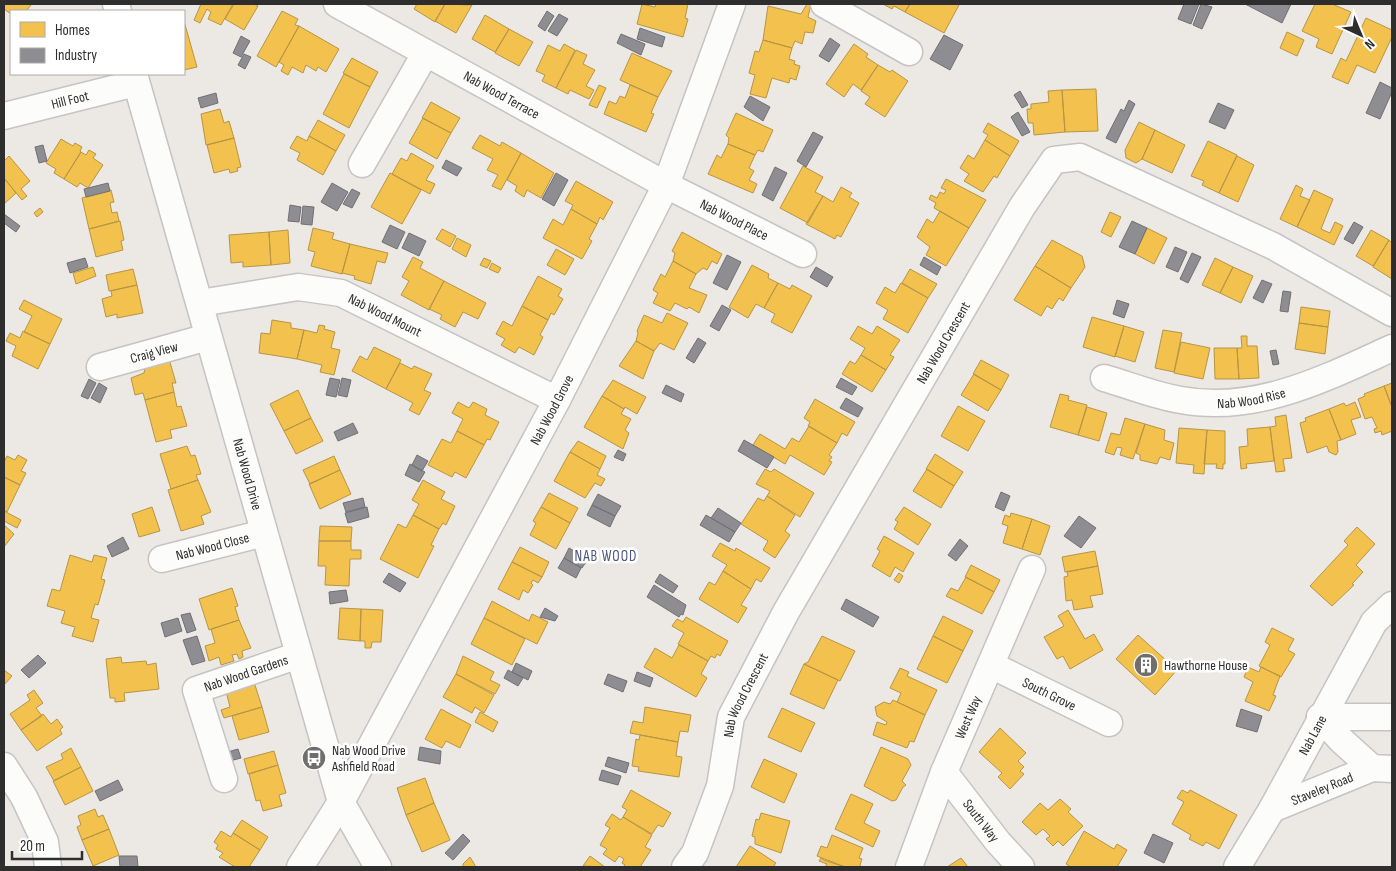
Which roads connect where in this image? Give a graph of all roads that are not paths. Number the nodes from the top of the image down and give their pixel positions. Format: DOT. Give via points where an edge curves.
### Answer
graph roads {
  1 [pos="337,4"];
  2 [pos="732,4"];
  3 [pos="824,4"];
  4 [pos="909,52"];
  5 [pos="425,54"];
  6 [pos="135,78"];
  7 [pos="4,116"];
  8 [pos="362,164"];
  9 [pos="666,185"];
  10 [pos="803,254"];
  11 [pos="200,303"];
  12 [pos="1392,313"];
  13 [pos="208,337"];
  14 [pos="1392,348"];
  15 [pos="100,367"];
  16 [pos="1104,378"];
  17 [pos="557,400"];
  18 [pos="264,534"];
  19 [pos="162,558"];
  20 [pos="1032,568"];
  21 [pos="1392,605"];
  22 [pos="299,655"];
  23 [pos="991,665"];
  24 [pos="1320,717"];
  25 [pos="1392,717"];
  26 [pos="1109,723"];
  27 [pos="4,766"];
  28 [pos="1382,769"];
  29 [pos="944,772"];
  30 [pos="224,779"];
  31 [pos="341,802"];
  32 [pos="1272,809"];
  33 [pos="48,867"];
  34 [pos="300,867"];
  35 [pos="378,867"];
  36 [pos="685,867"];
  37 [pos="909,867"];
  38 [pos="1021,867"];
  39 [pos="1237,867"];
  1 -- 5 [label="street, Nab Wood Terrace"];
  2 -- 9 [label="street, Nab Wood Grove"];
  3 -- 4 [label="street"];
  5 -- 8 [label="street"];
  5 -- 9 [label="street, Nab Wood Terrace"];
  6 -- 7 [label="street, Hill Foot"];
  6 -- 11 [label="street, Nab Wood Drive"];
  9 -- 10 [label="street, Nab Wood Place"];
  9 -- 17 [label="street, Nab Wood Grove"];
  11 -- 13 [label="street, Nab Wood Drive"];
  11 -- 17 [label="street, Nab Wood Mount" via="298,287 341,293"];
  12 -- 36 [label="street, Nab Wood Crescent" via="1273,246 1080,157 1054,160 1022,207 806,578 735,708 720,786 695,853"];
  13 -- 15 [label="street, Craig View"];
  13 -- 18 [label="street, Nab Wood Drive"];
  14 -- 16 [label="street, Nab Wood Rise" via="1272,398 1215,404 1180,400"];
  17 -- 31 [label="street, Nab Wood Grove"];
  18 -- 19 [label="street, Nab Wood Close"];
  18 -- 22 [label="street, Nab Wood Drive"];
  20 -- 23 [label="street, West Way"];
  21 -- 24 [label="street, Nab Lane" via="1374,622"];
  22 -- 30 [label="street, Nab Wood Gardens" via="196,690"];
  22 -- 31 [label="street, Nab Wood Drive"];
  23 -- 26 [label="street, South Grove"];
  23 -- 29 [label="street, West Way"];
  24 -- 25 [label="street"];
  24 -- 28 [label="street, Staveley Road" via="1341,740"];
  24 -- 32 [label="street, Nab Lane"];
  27 -- 33 [label="street" via="24,797 45,842"];
  28 -- 32 [label="street, Staveley Road"];
  29 -- 37 [label="street, West Way"];
  29 -- 38 [label="street, South Way"];
  31 -- 34 [label="street, Nab Wood Grove"];
  31 -- 35 [label="street, Nab Wood Drive"];
  32 -- 39 [label="street, Nab Lane"];
}
